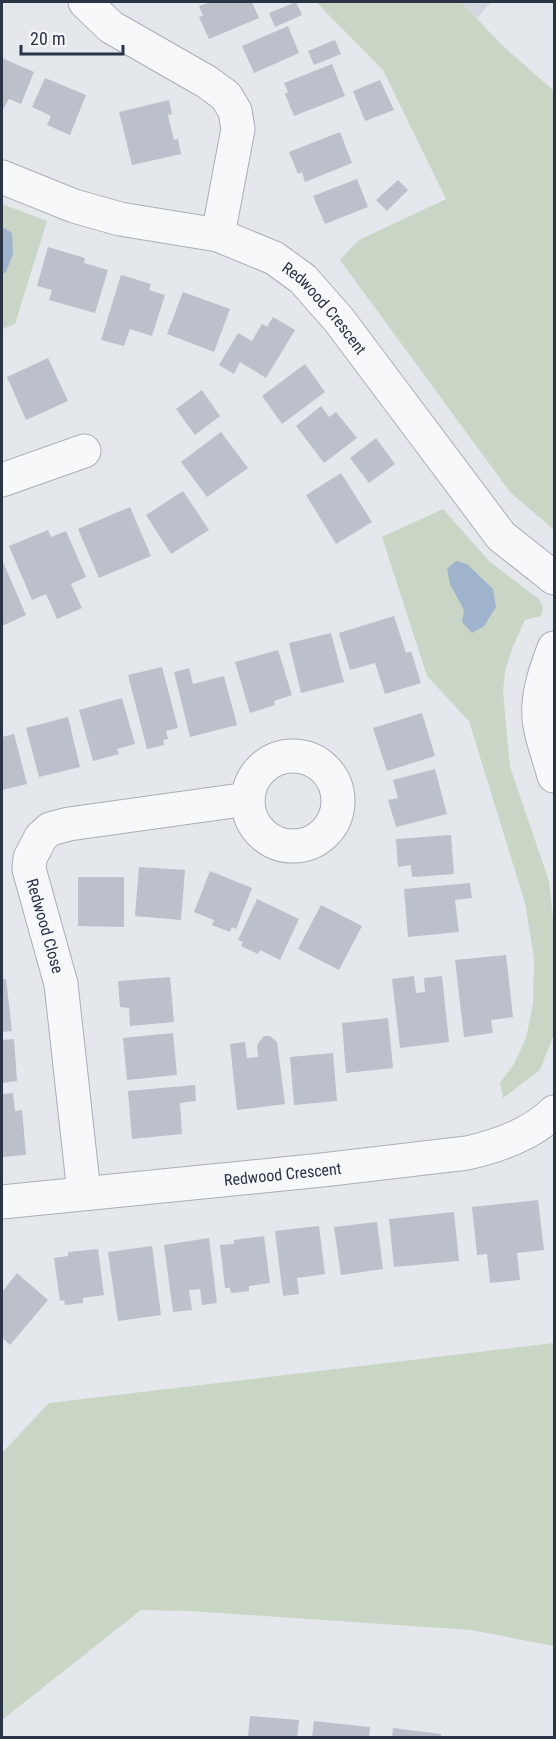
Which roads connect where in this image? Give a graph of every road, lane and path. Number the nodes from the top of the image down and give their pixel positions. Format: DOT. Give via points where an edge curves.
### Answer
graph roads {
  1 [pos="85,2"];
  2 [pos="2,177"];
  3 [pos="218,235"];
  4 [pos="84,451"];
  5 [pos="4,474"];
  6 [pos="555,578"];
  7 [pos="555,648"];
  8 [pos="555,776"];
  9 [pos="248,799"];
  10 [pos="555,1112"];
  11 [pos="84,1193"];
  12 [pos="2,1202"];
  1 -- 3 [label="street" via="111,27 207,82 230,103 238,129"];
  2 -- 3 [label="street, Redwood Crescent" via="74,206 120,219"];
  3 -- 6 [label="street, Redwood Crescent" via="274,258 303,279 339,320 501,536"];
  4 -- 5 [label="street"];
  7 -- 8 [label="street" via="545,672 540,703 540,725"];
  9 -- 11 [label="street, Redwood Close" via="69,824 50,829 34,848 28,869 61,984"];
  10 -- 11 [label="street, Redwood Crescent" via="514,1139 466,1154"];
  11 -- 12 [label="street, Redwood Crescent"];
}
